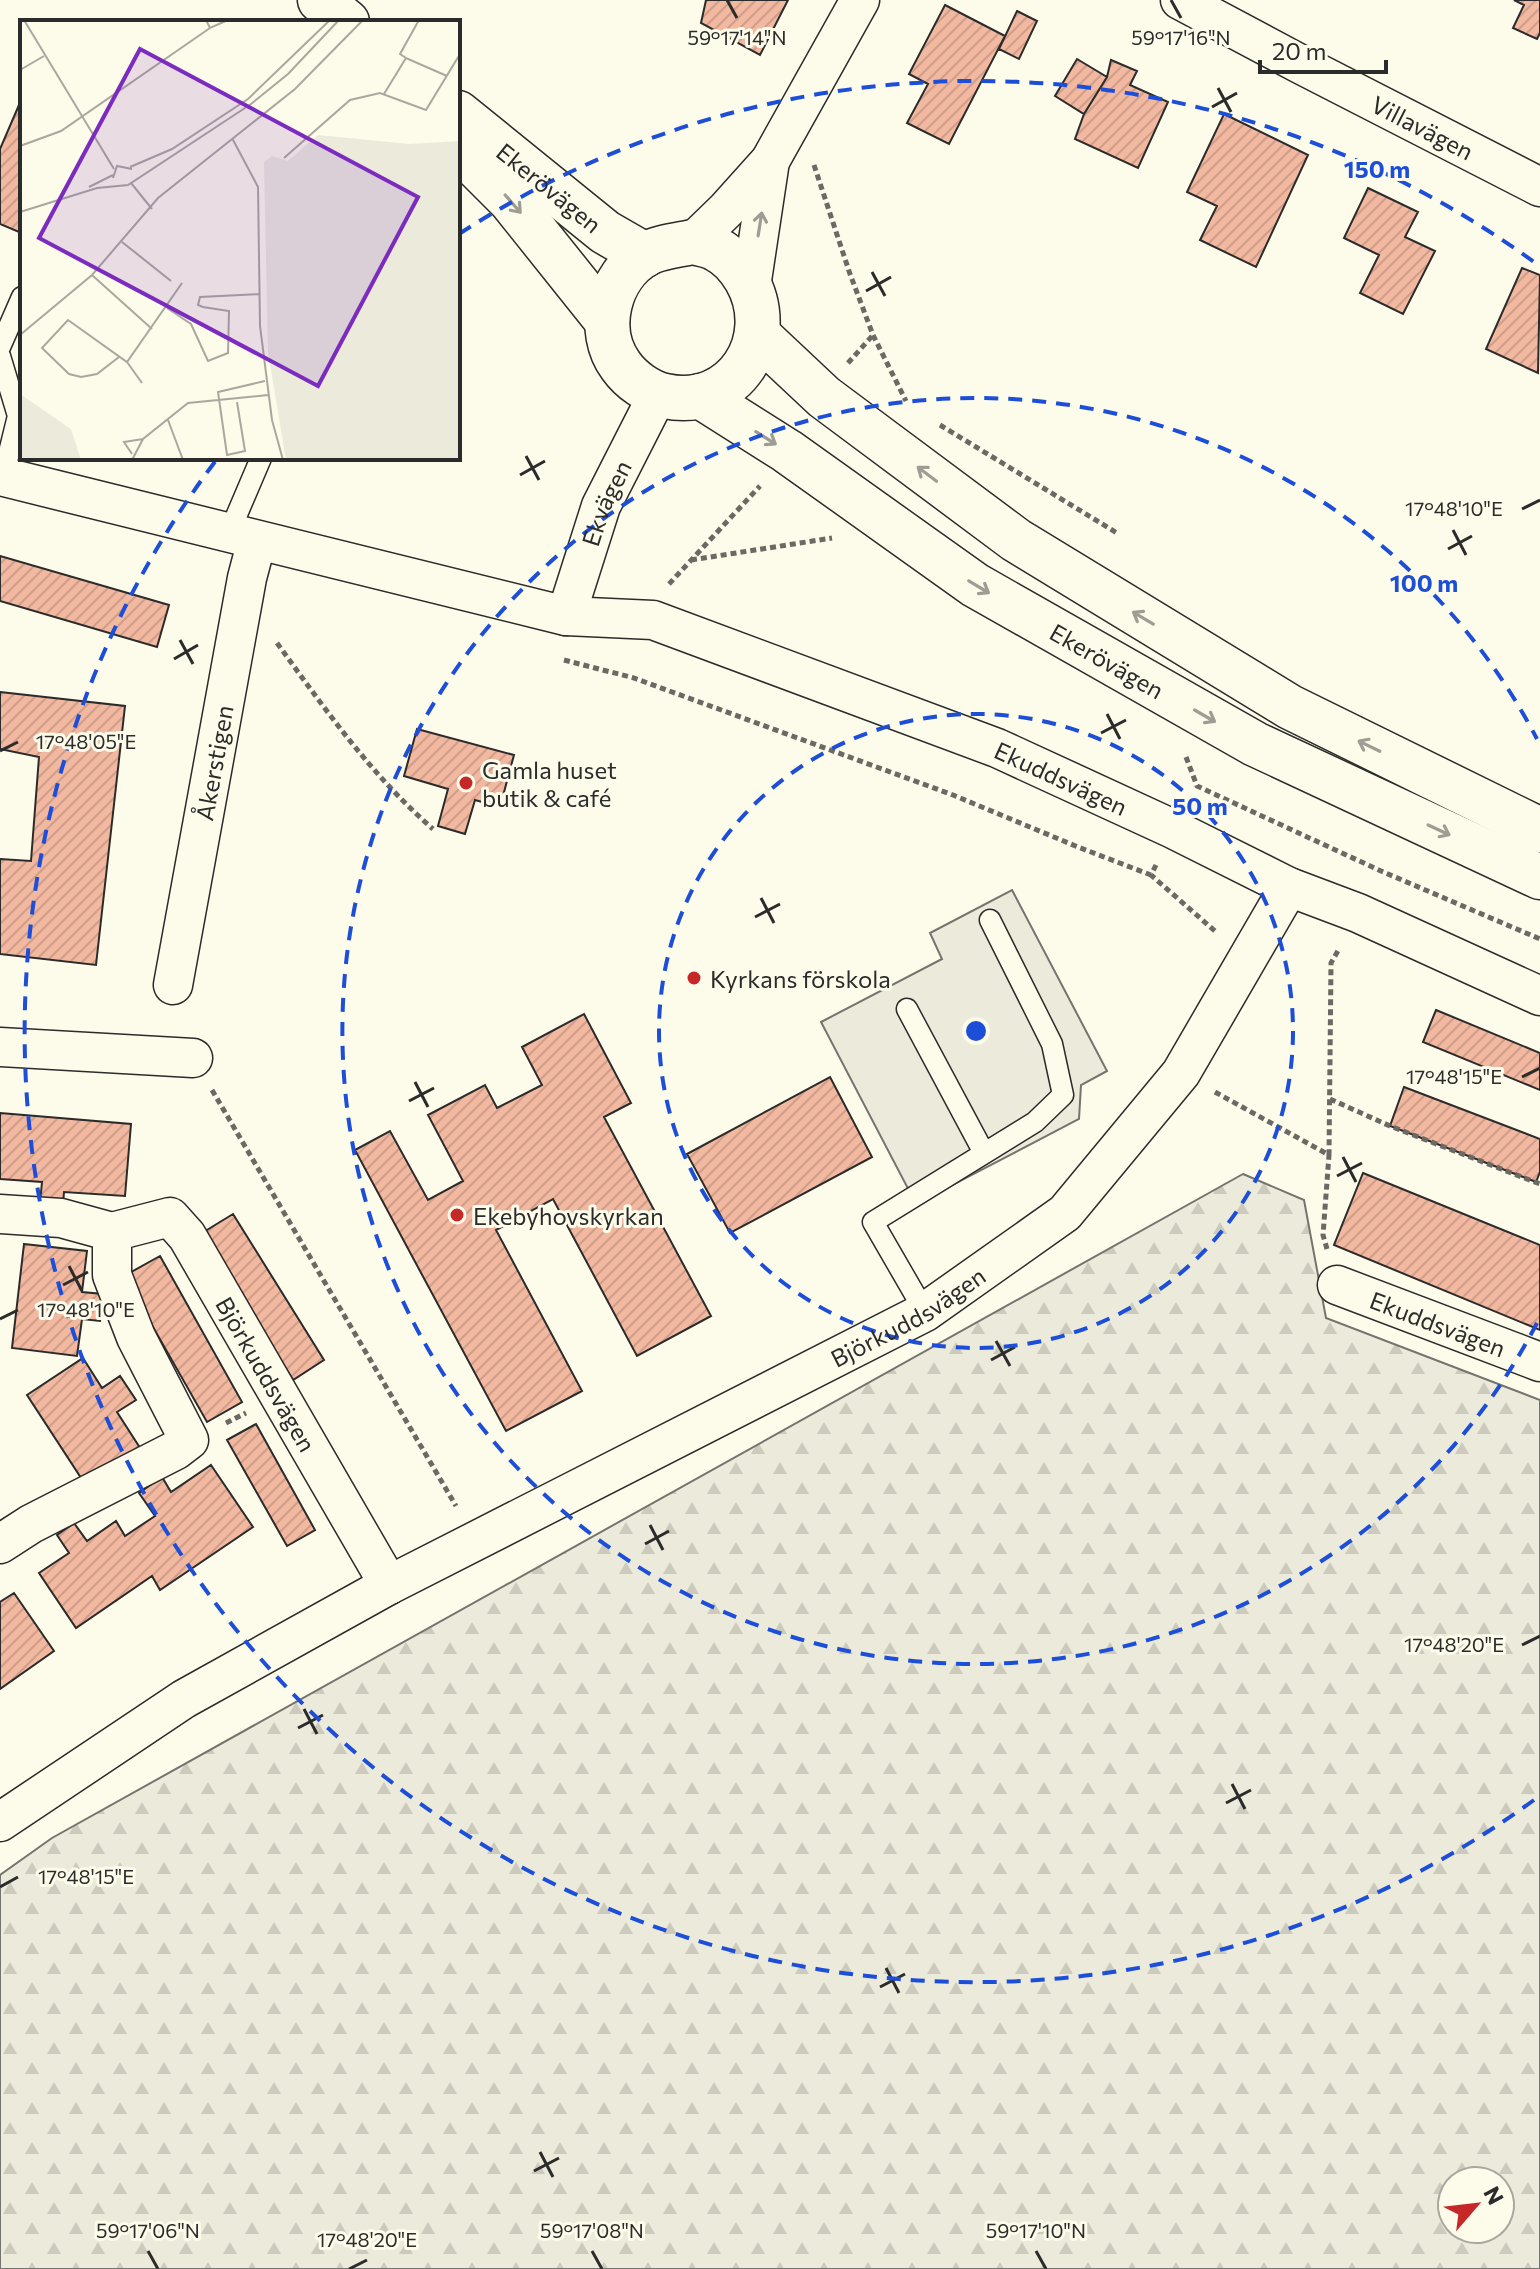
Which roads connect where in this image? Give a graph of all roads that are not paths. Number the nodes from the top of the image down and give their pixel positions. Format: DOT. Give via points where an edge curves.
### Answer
graph roads {
  1 [pos="310,0"];
  2 [pos="320,0"];
  3 [pos="860,0"];
  4 [pos="1180,0"];
  5 [pos="330,20"];
  6 [pos="345,20"];
  7 [pos="460,115"];
  8 [pos="778,147"];
  9 [pos="460,150"];
  10 [pos="1540,187"];
  11 [pos="693,242"];
  12 [pos="645,255"];
  13 [pos="751,287"];
  14 [pos="20,302"];
  15 [pos="607,321"];
  16 [pos="757,334"];
  17 [pos="0,347"];
  18 [pos="0,356"];
  19 [pos="658,394"];
  20 [pos="700,396"];
  21 [pos="261,460"];
  22 [pos="2,476"];
  23 [pos="243,536"];
  24 [pos="566,616"];
  25 [pos="1540,830"];
  26 [pos="1540,877"];
  27 [pos="1289,887"];
  28 [pos="990,920"];
  29 [pos="173,985"];
  30 [pos="1540,996"];
  31 [pos="907,1009"];
  32 [pos="0,1047"];
  33 [pos="193,1058"];
  34 [pos="984,1153"];
  35 [pos="0,1214"];
  36 [pos="112,1232"];
  37 [pos="1337,1285"];
  38 [pos="925,1312"];
  39 [pos="1540,1362"];
  40 [pos="0,1544"];
  41 [pos="389,1585"];
  42 [pos="0,1822"];
  1 -- 5 [label="main road"];
  2 -- 6 [label="main road"];
  3 -- 8 [label="street"];
  4 -- 10 [label="street, Villavägen"];
  7 -- 12 [label="main road, Ekerövägen" via="605,232"];
  8 -- 11 [label="street"];
  13 -- 8 [label="street, one-way"];
  9 -- 15 [label="main road, Ekerövägen, one-way" via="511,201"];
  11 -- 12 [label="main road"];
  11 -- 13 [label="main road" via="717,249"];
  12 -- 15 [label="main road" via="625,273 611,297"];
  13 -- 16 [label="main road" via="758,310"];
  14 -- 17 [label="lane"];
  15 -- 19 [label="main road" via="620,365"];
  16 -- 20 [label="main road" via="751,356 737,375"];
  25 -- 16 [label="main road, one-way" via="1290,707 1016,540 824,397"];
  18 -- 22 [label="lane" via="18,416"];
  19 -- 20 [label="main road"];
  19 -- 24 [label="street, Ekvägen" via="601,506"];
  20 -- 26 [label="main road, Ekerövägen, one-way" via="988,592 1255,744"];
  21 -- 23 [label="lane"];
  22 -- 23 [label="street"];
  23 -- 24 [label="street"];
  23 -- 29 [label="street, Åkerstigen" via="244,597"];
  24 -- 27 [label="street, Ekuddsvägen" via="653,620 997,748"];
  27 -- 30 [label="street, Ekuddsvägen"];
  27 -- 38 [label="street, Björkuddsvägen" via="1181,1073 1065,1213"];
  28 -- 34 [label="lane" via="1052,1044 1063,1095 1035,1122"];
  31 -- 34 [label="lane"];
  32 -- 33 [label="street"];
  34 -- 38 [label="lane" via="873,1222"];
  35 -- 36 [label="street, Björkuddsvägen" via="61,1218"];
  36 -- 40 [label="street" via="112,1275 136,1337 189,1440"];
  36 -- 41 [label="street, Björkuddsvägen" via="170,1217 187,1236"];
  37 -- 39 [label="street, Ekuddsvägen"];
  38 -- 41 [label="street, Björkuddsvägen"];
  41 -- 42 [label="street, Björkuddsvägen" via="184,1699"];
}
